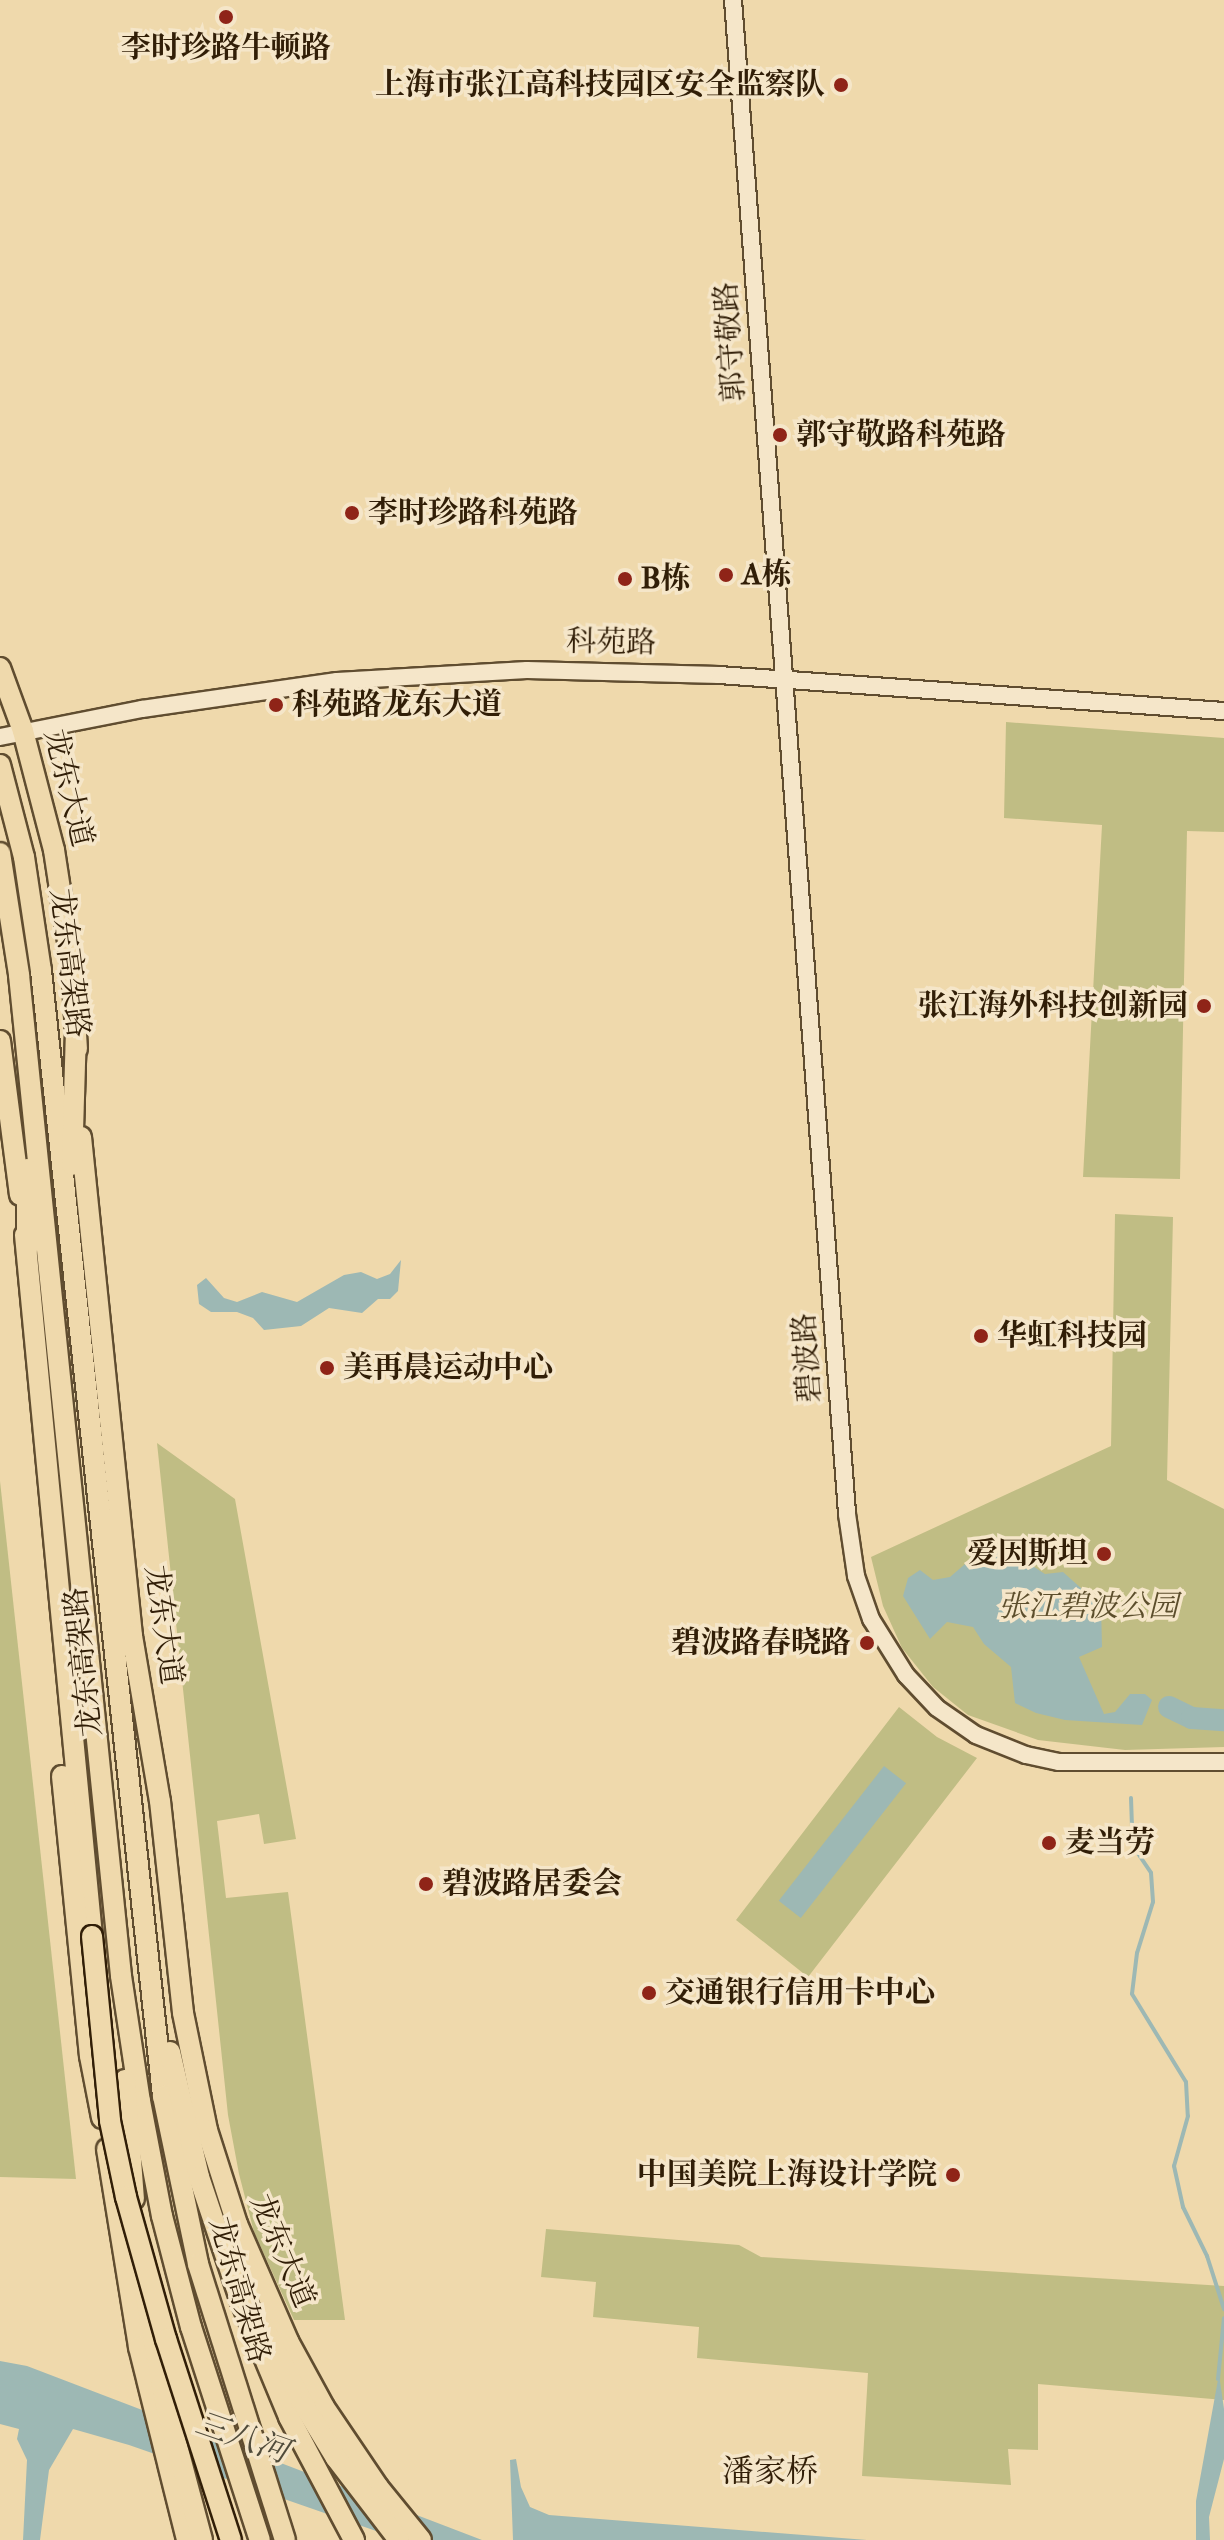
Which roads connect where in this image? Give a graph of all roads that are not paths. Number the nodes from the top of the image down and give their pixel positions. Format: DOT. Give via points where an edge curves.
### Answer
graph roads {
  1 [pos="733,0"];
  2 [pos="0,668"];
  3 [pos="784,679"];
  4 [pos="1224,711"];
  5 [pos="23,731"];
  6 [pos="0,737"];
  7 [pos="0,765"];
  8 [pos="0,853"];
  9 [pos="76,1032"];
  10 [pos="0,1041"];
  11 [pos="26,1045"];
  12 [pos="69,1245"];
  13 [pos="27,1250"];
  14 [pos="63,1656"];
  15 [pos="1224,1762"];
  16 [pos="136,1858"];
  17 [pos="121,1976"];
  18 [pos="306,2410"];
  19 [pos="258,2534"];
  20 [pos="285,2538"];
  21 [pos="187,2540"];
  22 [pos="202,2540"];
  23 [pos="231,2540"];
  24 [pos="354,2540"];
  25 [pos="399,2540"];
  26 [pos="421,2540"];
  1 -- 3 [label="street, 郭守敬路"];
  2 -- 5 [label="main road, 龙东大道"];
  3 -- 4 [label="street, 科苑路"];
  3 -- 5 [label="street, 科苑路" via="654,671 405,675 142,709"];
  3 -- 15 [label="street, 碧波路" via="847,1514 856,1576 871,1619 920,1692 955,1722 1000,1746 1059,1762"];
  5 -- 6 [label="street, 科苑路"];
  5 -- 9 [label="main road, 龙东大道" via="62,892"];
  7 -- 12 [label="main road, 龙东高架路" via="29,884"];
  8 -- 11 [label="main road, 龙东高架路"];
  9 -- 12 [label="main road"];
  9 -- 18 [label="main road, 龙东大道" via="91,1264 132,1636 160,1801 193,2073 220,2178 288,2341"];
  10 -- 13 [label="main road"];
  11 -- 13 [label="main road"];
  11 -- 17 [label="main road, 龙东高架路"];
  12 -- 16 [label="main road, 龙东高架路"];
  13 -- 14 [label="main road"];
  14 -- 21 [label="main road" via="65,1821 90,2056 142,2359"];
  14 -- 23 [label="main road, bridge" via="107,2095 123,2185"];
  16 -- 18 [label="main road" via="175,2077 215,2228"];
  16 -- 20 [label="main road, 龙东高架路" via="173,2155 198,2264"];
  17 -- 19 [label="main road, 龙东高架路" via="156,2188 209,2387"];
  17 -- 22 [label="main road" via="134,2204 156,2359"];
  18 -- 24 [label="main road"];
  18 -- 25 [label="main road"];
  18 -- 26 [label="main road, 龙东大道"];
}
